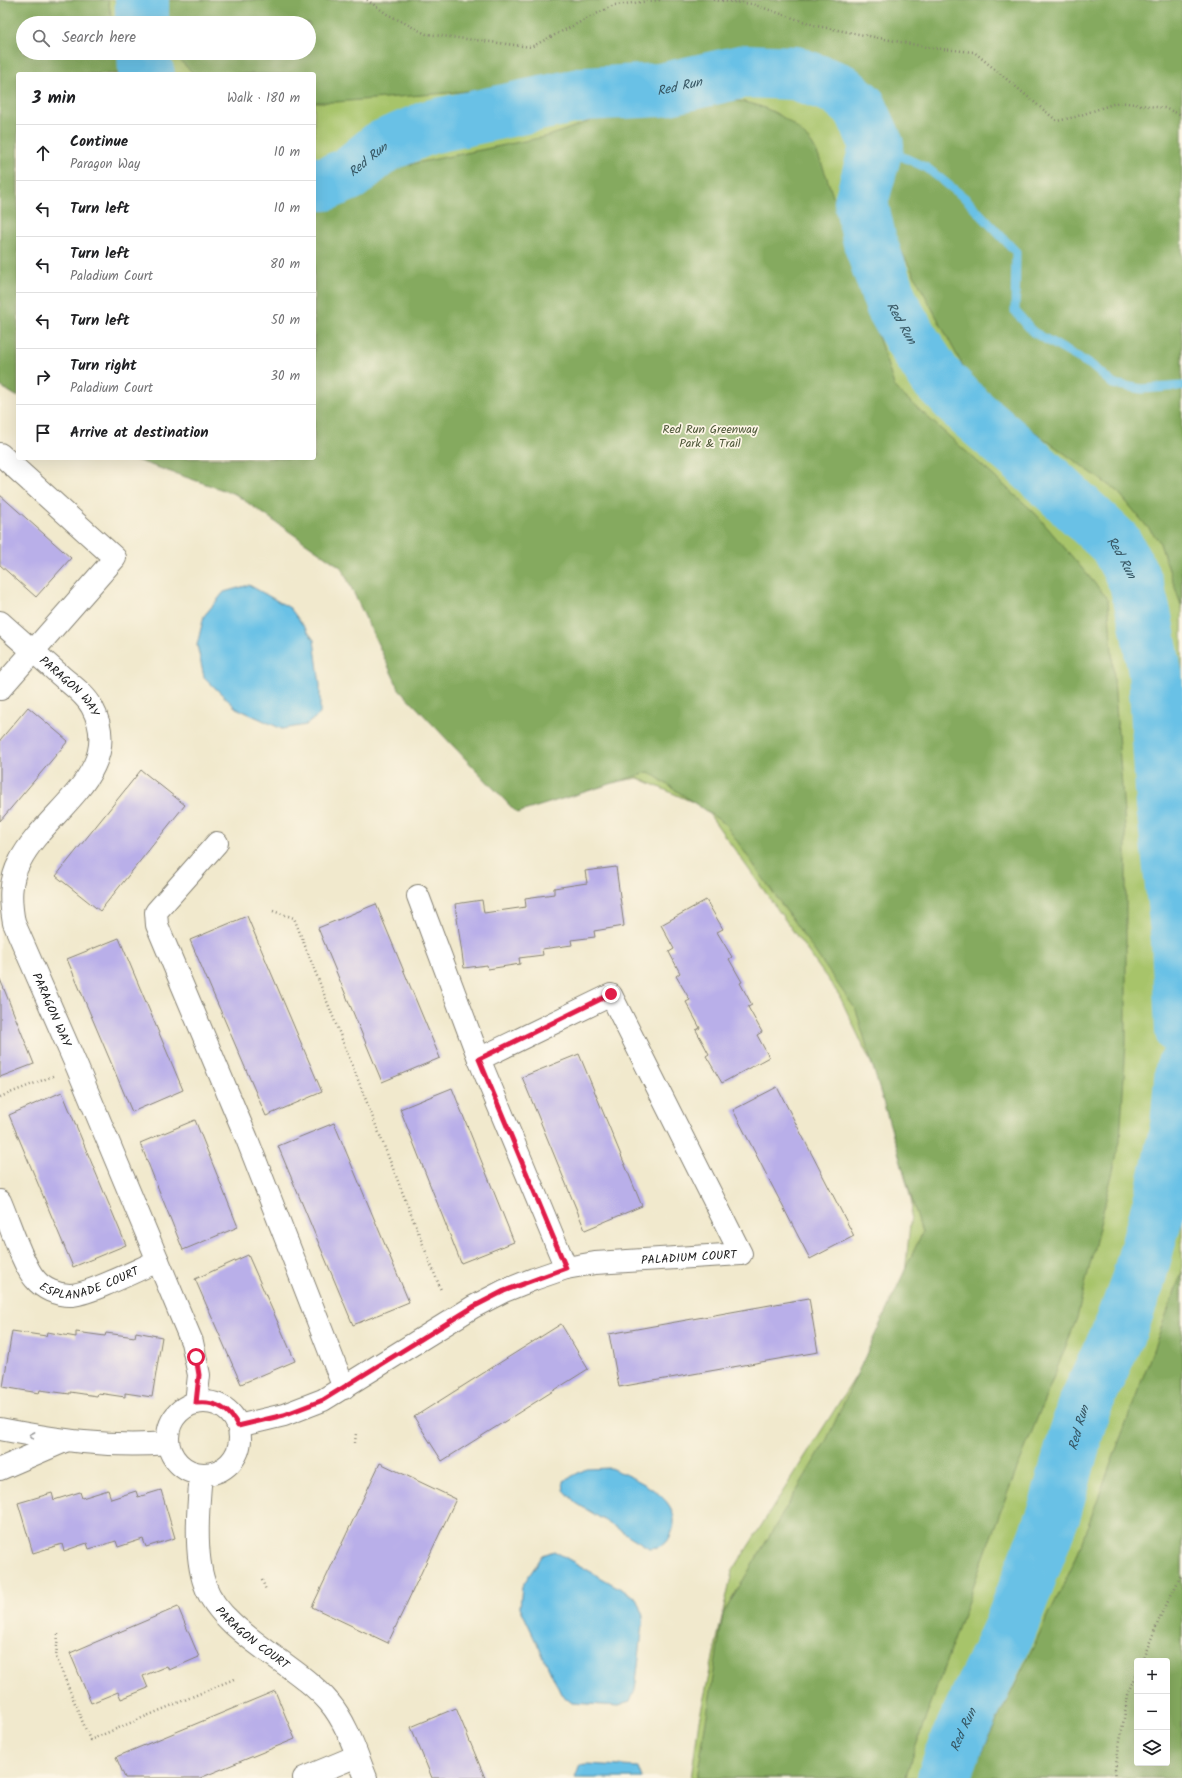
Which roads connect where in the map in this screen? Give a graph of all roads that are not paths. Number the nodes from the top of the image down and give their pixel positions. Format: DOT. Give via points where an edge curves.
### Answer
graph roads {
  1 [pos="0,454"];
  2 [pos="0,622"];
  3 [pos="33,652"];
  4 [pos="0,689"];
  5 [pos="217,843"];
  6 [pos="418,896"];
  7 [pos="479,1059"];
  8 [pos="0,1201"];
  9 [pos="158,1261"];
  10 [pos="566,1268"];
  11 [pos="344,1388"];
  12 [pos="196,1403"];
  13 [pos="238,1426"];
  14 [pos="0,1429"];
  15 [pos="65,1441"];
  16 [pos="168,1443"];
  17 [pos="0,1468"];
  18 [pos="200,1474"];
  19 [pos="357,1756"];
  20 [pos="304,1778"];
  21 [pos="366,1778"];
  1 -- 3 [label="street, PARAGON WAY" via="115,558"];
  2 -- 3 [label="street, PARAGON WAY"];
  3 -- 4 [label="street, PARAGON WAY"];
  3 -- 9 [label="street, PARAGON WAY" via="92,705 99,723 101,741 97,760 86,780 28,846 19,861 12,880 10,903 14,923"];
  5 -- 11 [label="street" via="156,912 157,925 247,1139"];
  6 -- 7 [label="street"];
  7 -- 10 [label="street"];
  7 -- 10 [label="street, PALADIUM COURT" via="611,994 741,1254 602,1263"];
  8 -- 9 [label="street, ESPLANADE COURT" via="34,1279 56,1294 86,1292"];
  9 -- 12 [label="street, PARAGON WAY" via="192,1342 199,1375"];
  10 -- 11 [label="street, PALADIUM COURT" via="504,1291 473,1307"];
  11 -- 13 [label="street, PALADIUM COURT" via="291,1413"];
  12 -- 13 [label="street" via="205,1402 221,1406 234,1418"];
  12 -- 16 [label="street" via="180,1411 174,1418 170,1426"];
  13 -- 18 [label="street" via="238,1450 232,1460 224,1468"];
  15 -- 14 [label="street, one-way"];
  15 -- 16 [label="street" via="140,1446"];
  15 -- 17 [label="street"];
  16 -- 18 [label="street" via="179,1464"];
  18 -- 19 [label="street, PARAGON COURT" via="200,1562 205,1586 212,1601 232,1623 301,1676 330,1703"];
  19 -- 20 [label="street"];
  19 -- 21 [label="street, PARAGON COURT"];
}
